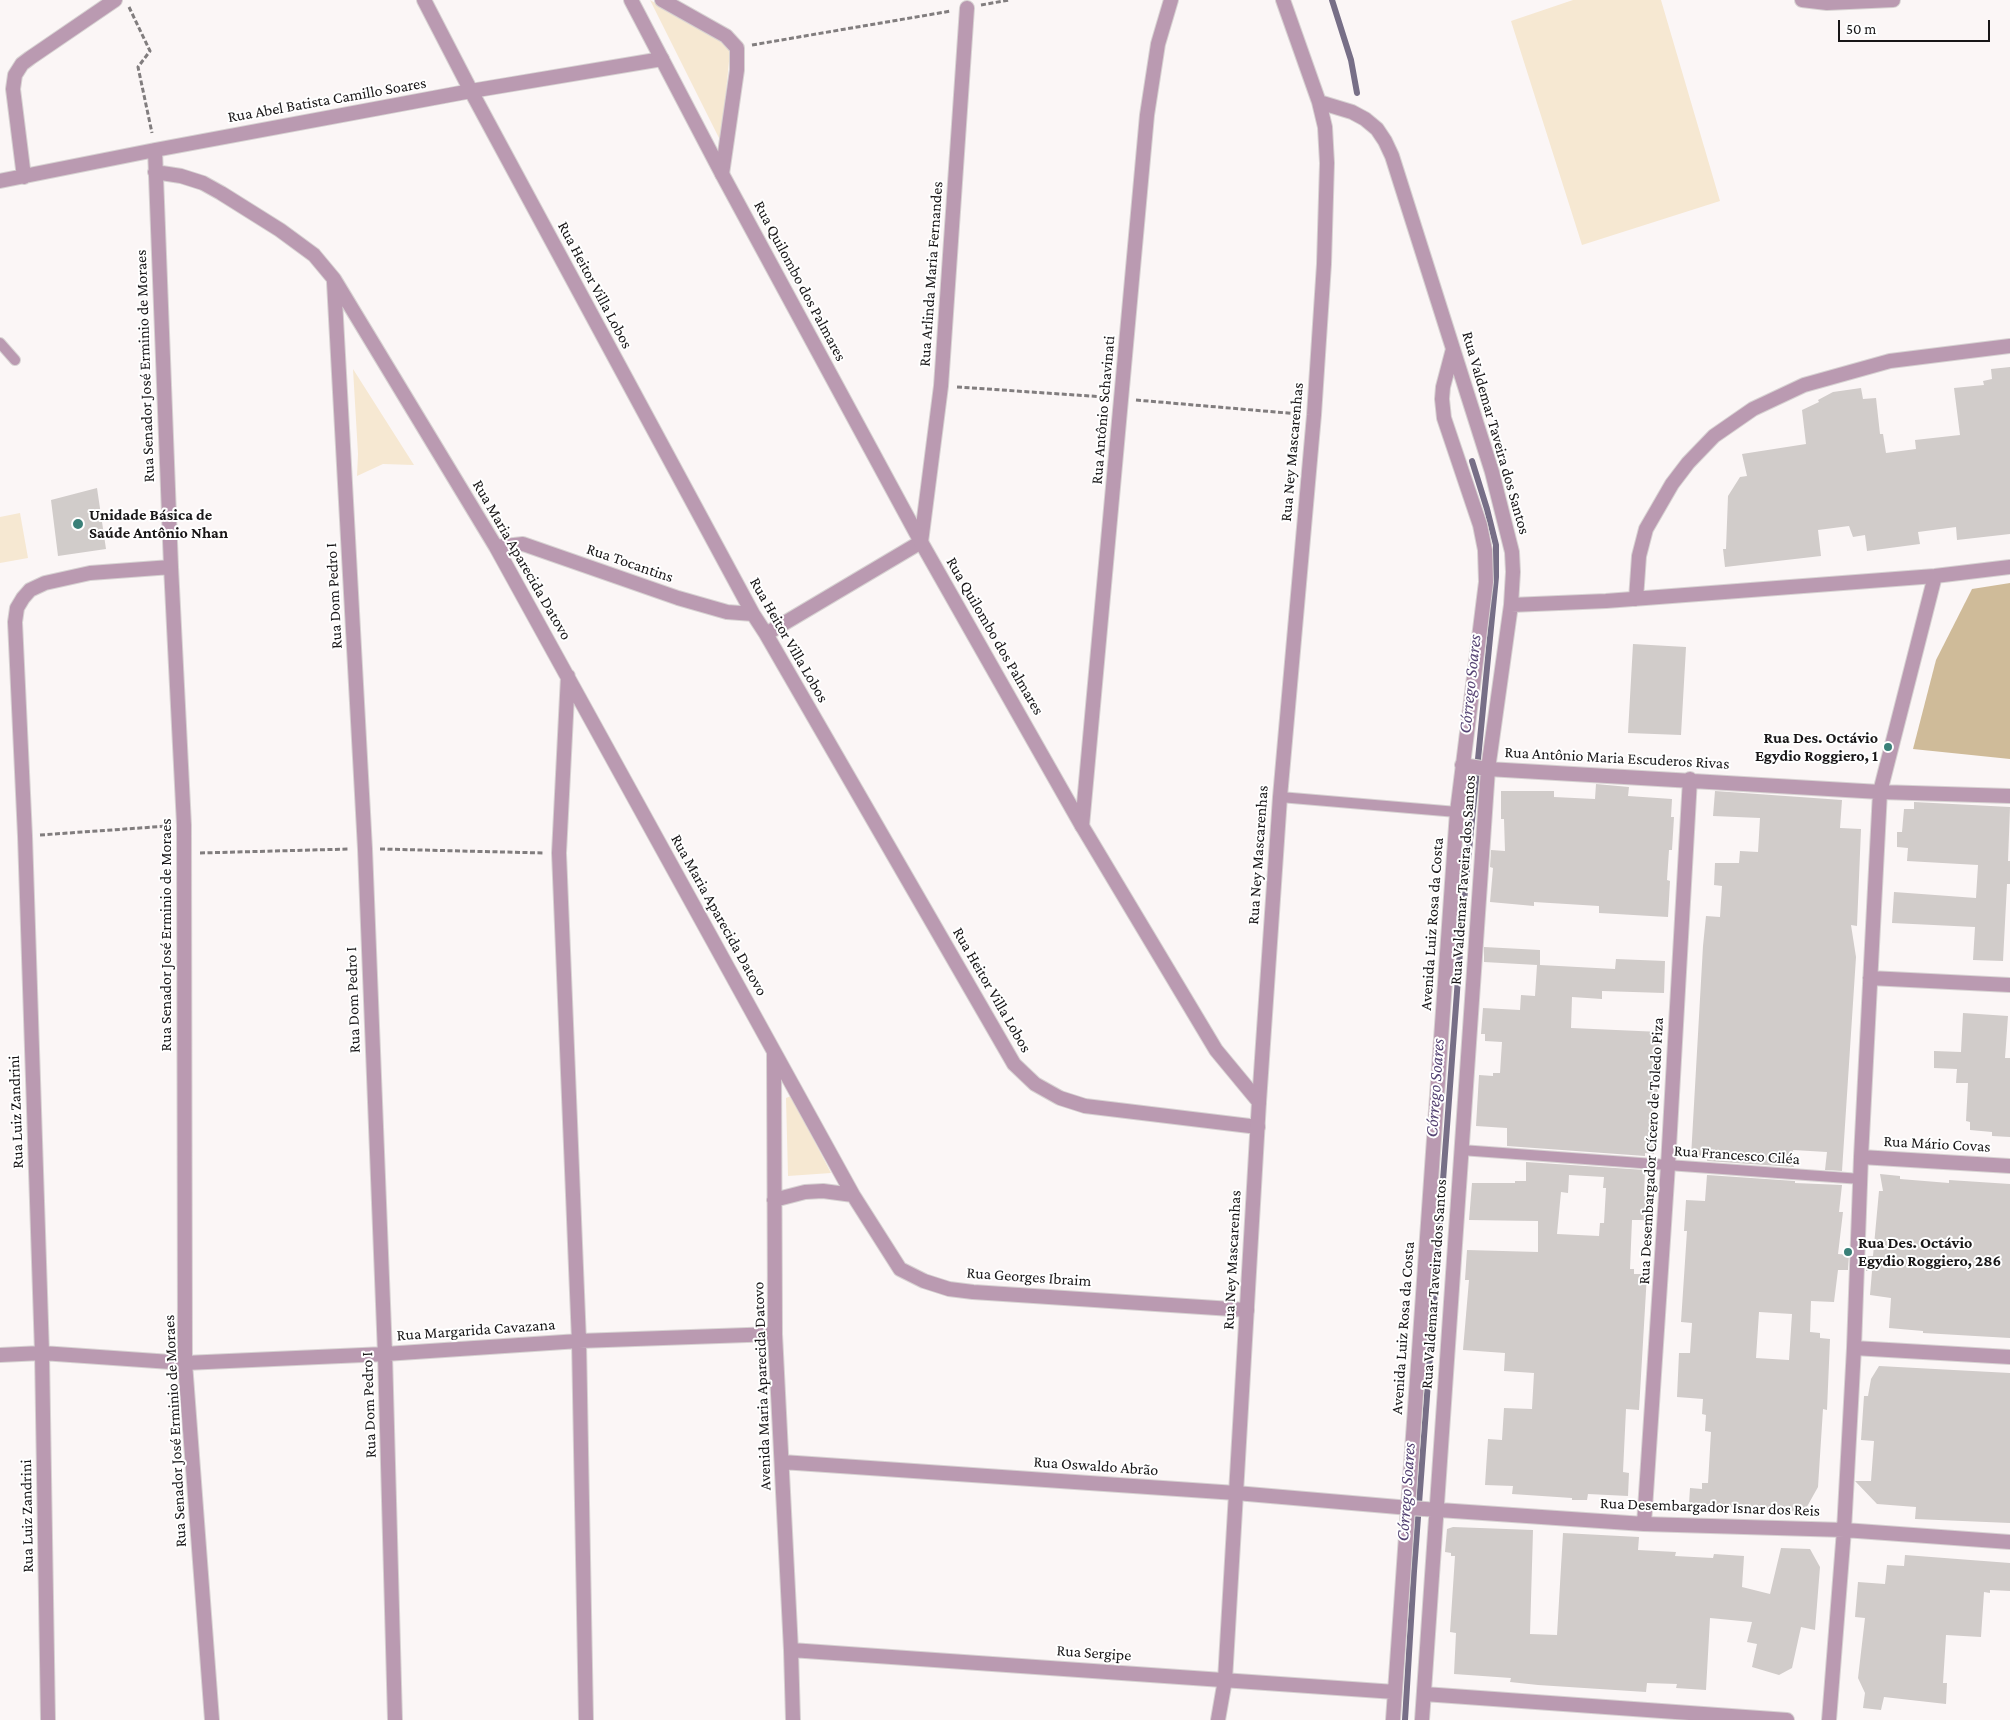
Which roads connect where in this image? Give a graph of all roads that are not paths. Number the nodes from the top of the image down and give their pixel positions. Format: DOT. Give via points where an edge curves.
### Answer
graph roads {
  1 [pos="115,0"];
  2 [pos="424,0"];
  3 [pos="631,0"];
  4 [pos="662,0"];
  5 [pos="1171,0"];
  6 [pos="1283,0"];
  7 [pos="1802,0"];
  8 [pos="1893,0"];
  9 [pos="967,8"];
  10 [pos="662,59"];
  11 [pos="471,92"];
  12 [pos="1319,102"];
  13 [pos="155,150"];
  14 [pos="155,172"];
  15 [pos="722,174"];
  16 [pos="24,177"];
  17 [pos="0,181"];
  18 [pos="334,280"];
  19 [pos="0,343"];
  20 [pos="2010,346"];
  21 [pos="1454,348"];
  22 [pos="15,360"];
  23 [pos="921,542"];
  24 [pos="496,548"];
  25 [pos="2010,566"];
  26 [pos="171,567"];
  27 [pos="1935,576"];
  28 [pos="1636,599"];
  29 [pos="1511,605"];
  30 [pos="753,614"];
  31 [pos="766,634"];
  32 [pos="568,676"];
  33 [pos="1465,766"];
  34 [pos="1486,768"];
  35 [pos="1690,779"];
  36 [pos="1880,792"];
  37 [pos="2010,796"];
  38 [pos="1280,797"];
  39 [pos="1457,812"];
  40 [pos="1082,826"];
  41 [pos="1870,978"];
  42 [pos="2010,985"];
  43 [pos="774,1051"];
  44 [pos="1259,1102"];
  45 [pos="1258,1127"];
  46 [pos="1461,1150"];
  47 [pos="1861,1157"];
  48 [pos="1668,1165"];
  49 [pos="2010,1166"];
  50 [pos="1861,1179"];
  51 [pos="853,1195"];
  52 [pos="774,1200"];
  53 [pos="1247,1310"];
  54 [pos="775,1334"];
  55 [pos="579,1341"];
  56 [pos="1854,1348"];
  57 [pos="42,1353"];
  58 [pos="0,1354"];
  59 [pos="385,1354"];
  60 [pos="2010,1357"];
  61 [pos="185,1363"];
  62 [pos="782,1462"];
  63 [pos="1236,1493"];
  64 [pos="1409,1508"];
  65 [pos="1431,1509"];
  66 [pos="1644,1524"];
  67 [pos="1844,1530"];
  68 [pos="2010,1542"];
  69 [pos="791,1650"];
  70 [pos="1225,1680"];
  71 [pos="1395,1692"];
  72 [pos="1424,1694"];
  73 [pos="48,1720"];
  74 [pos="212,1720"];
  75 [pos="395,1720"];
  76 [pos="586,1720"];
  77 [pos="793,1720"];
  78 [pos="1218,1720"];
  79 [pos="1393,1720"];
  80 [pos="1422,1720"];
  81 [pos="1787,1720"];
  82 [pos="1829,1720"];
  1 -- 16 [label="street" via="30,58 15,75 13,89"];
  2 -- 11 [label="street, Rua Heitor Villa Lobos"];
  3 -- 10 [label="street, Rua Quilombo dos Palmares"];
  4 -- 15 [label="street" via="718,30 737,48 738,70"];
  5 -- 40 [label="street, Rua Antônio Schavinati" via="1158,44 1147,115"];
  6 -- 12 [label="street, Rua Ney Mascarenhas"];
  7 -- 8 [label="street" via="1827,3"];
  9 -- 23 [label="street, Rua Arlinda Maria Fernandes" via="941,386"];
  10 -- 11 [label="street, Rua Abel Batista Camillo Soares"];
  10 -- 15 [label="street, Rua Quilombo dos Palmares"];
  11 -- 13 [label="street, Rua Abel Batista Camillo Soares"];
  11 -- 30 [label="street, Rua Heitor Villa Lobos"];
  12 -- 21 [label="street, Rua Valdemar Taveira dos Santos" via="1352,112 1377,129 1385,141"];
  12 -- 38 [label="street, Rua Ney Mascarenhas" via="1325,127 1327,163 1324,264 1314,416"];
  13 -- 14 [label="street, Rua Senador José Erminio de Moraes"];
  13 -- 16 [label="street, Rua Abel Batista Camillo Soares"];
  14 -- 18 [label="street, Rua Maria Aparecida Datovo" via="181,176 222,193 314,255"];
  14 -- 26 [label="street, Rua Senador José Erminio de Moraes"];
  15 -- 23 [label="street, Rua Quilombo dos Palmares"];
  16 -- 17 [label="street, Rua Abel Batista Camillo Soares"];
  18 -- 24 [label="street, Rua Maria Aparecida Datovo"];
  18 -- 59 [label="street, Rua Dom Pedro I" via="365,849"];
  19 -- 22 [label="lane"];
  20 -- 28 [label="street" via="1890,361 1804,385 1754,410 1714,436 1672,484 1646,529 1639,556"];
  21 -- 29 [label="street, Rua Valdemar Taveira dos Santos" via="1492,472 1512,552"];
  21 -- 33 [label="street, Avenida Luiz Rosa da Costa" via="1443,387 1444,418 1480,525 1486,582"];
  23 -- 31 [label="street"];
  23 -- 40 [label="street, Rua Quilombo dos Palmares"];
  24 -- 30 [label="street, Rua Tocantins" via="523,544 678,598 727,612"];
  24 -- 32 [label="street, Rua Maria Aparecida Datovo"];
  25 -- 27 [label="street"];
  26 -- 57 [label="street, Rua Luiz Zandrini" via="90,573 45,583 30,590 17,608"];
  26 -- 61 [label="street, Rua Senador José Erminio de Moraes" via="184,825"];
  27 -- 28 [label="street"];
  27 -- 36 [label="street"];
  28 -- 29 [label="street"];
  29 -- 34 [label="street, Rua Valdemar Taveira dos Santos"];
  30 -- 31 [label="street, Rua Heitor Villa Lobos"];
  31 -- 45 [label="street, Rua Heitor Villa Lobos" via="1014,1064 1035,1084 1060,1098 1085,1106"];
  32 -- 43 [label="street, Rua Maria Aparecida Datovo"];
  32 -- 55 [label="street" via="560,853"];
  33 -- 34 [label="street, Rua Antônio Maria Escuderos Rivas"];
  33 -- 39 [label="street, Avenida Luiz Rosa da Costa"];
  34 -- 35 [label="street, Rua Antônio Maria Escuderos Rivas"];
  34 -- 46 [label="street, Rua Valdemar Taveira dos Santos"];
  35 -- 36 [label="street, Rua Antônio Maria Escuderos Rivas"];
  35 -- 48 [label="street, Rua Desembargador Cícero de Toledo Piza"];
  36 -- 37 [label="street, Rua Antônio Maria Escuderos Rivas"];
  36 -- 41 [label="street"];
  38 -- 39 [label="lane"];
  38 -- 44 [label="street, Rua Ney Mascarenhas"];
  39 -- 64 [label="street, Avenida Luiz Rosa da Costa"];
  40 -- 44 [label="street, Rua Quilombo dos Palmares" via="1216,1050"];
  41 -- 42 [label="street"];
  41 -- 47 [label="street"];
  43 -- 51 [label="street, Rua Georges Ibraim"];
  43 -- 52 [label="street, Avenida Maria Aparecida Datovo"];
  44 -- 45 [label="street, Rua Ney Mascarenhas"];
  45 -- 53 [label="street, Rua Ney Mascarenhas"];
  46 -- 48 [label="lane, Rua Francesco Ciléa"];
  46 -- 65 [label="street, Rua Valdemar Taveira dos Santos"];
  47 -- 49 [label="street, Rua Mário Covas"];
  47 -- 50 [label="street"];
  48 -- 50 [label="lane, Rua Francesco Ciléa"];
  48 -- 66 [label="street, Rua Desembargador Cícero de Toledo Piza"];
  50 -- 56 [label="street"];
  51 -- 52 [label="street" via="806,1192"];
  51 -- 53 [label="street, Rua Georges Ibraim" via="900,1269 949,1289"];
  52 -- 54 [label="street, Avenida Maria Aparecida Datovo"];
  53 -- 63 [label="street, Rua Ney Mascarenhas"];
  54 -- 55 [label="street, Rua Margarida Cavazana"];
  54 -- 62 [label="street, Avenida Maria Aparecida Datovo"];
  55 -- 59 [label="street, Rua Margarida Cavazana"];
  55 -- 76 [label="street"];
  56 -- 60 [label="street"];
  56 -- 67 [label="street"];
  57 -- 58 [label="street, Rua Margarida Cavazana"];
  57 -- 61 [label="street, Rua Margarida Cavazana"];
  57 -- 73 [label="street, Rua Luiz Zandrini"];
  59 -- 61 [label="street, Rua Margarida Cavazana"];
  59 -- 75 [label="street, Rua Dom Pedro I"];
  61 -- 74 [label="street, Rua Senador José Erminio de Moraes"];
  62 -- 63 [label="street, Rua Oswaldo Abrão"];
  62 -- 69 [label="street, Avenida Maria Aparecida Datovo"];
  63 -- 64 [label="street, Rua Oswaldo Abrão"];
  63 -- 70 [label="street, Rua Ney Mascarenhas"];
  64 -- 65 [label="street, Rua Desembargador Isnar dos Reis"];
  64 -- 71 [label="street, Avenida Luiz Rosa da Costa"];
  65 -- 66 [label="street, Rua Desembargador Isnar dos Reis"];
  65 -- 72 [label="street, Rua Valdemar Taveira dos Santos"];
  66 -- 67 [label="street, Rua Desembargador Isnar dos Reis"];
  67 -- 68 [label="street, Rua Desembargador Isnar dos Reis"];
  67 -- 82 [label="street"];
  69 -- 70 [label="street, Rua Sergipe"];
  69 -- 77 [label="street, Avenida Maria Aparecida Datovo"];
  70 -- 71 [label="street, Rua Sergipe"];
  70 -- 78 [label="street, Rua Ney Mascarenhas"];
  71 -- 79 [label="street, Avenida Luiz Rosa da Costa"];
  72 -- 80 [label="street, Rua Valdemar Taveira dos Santos"];
  72 -- 81 [label="street"];
}
